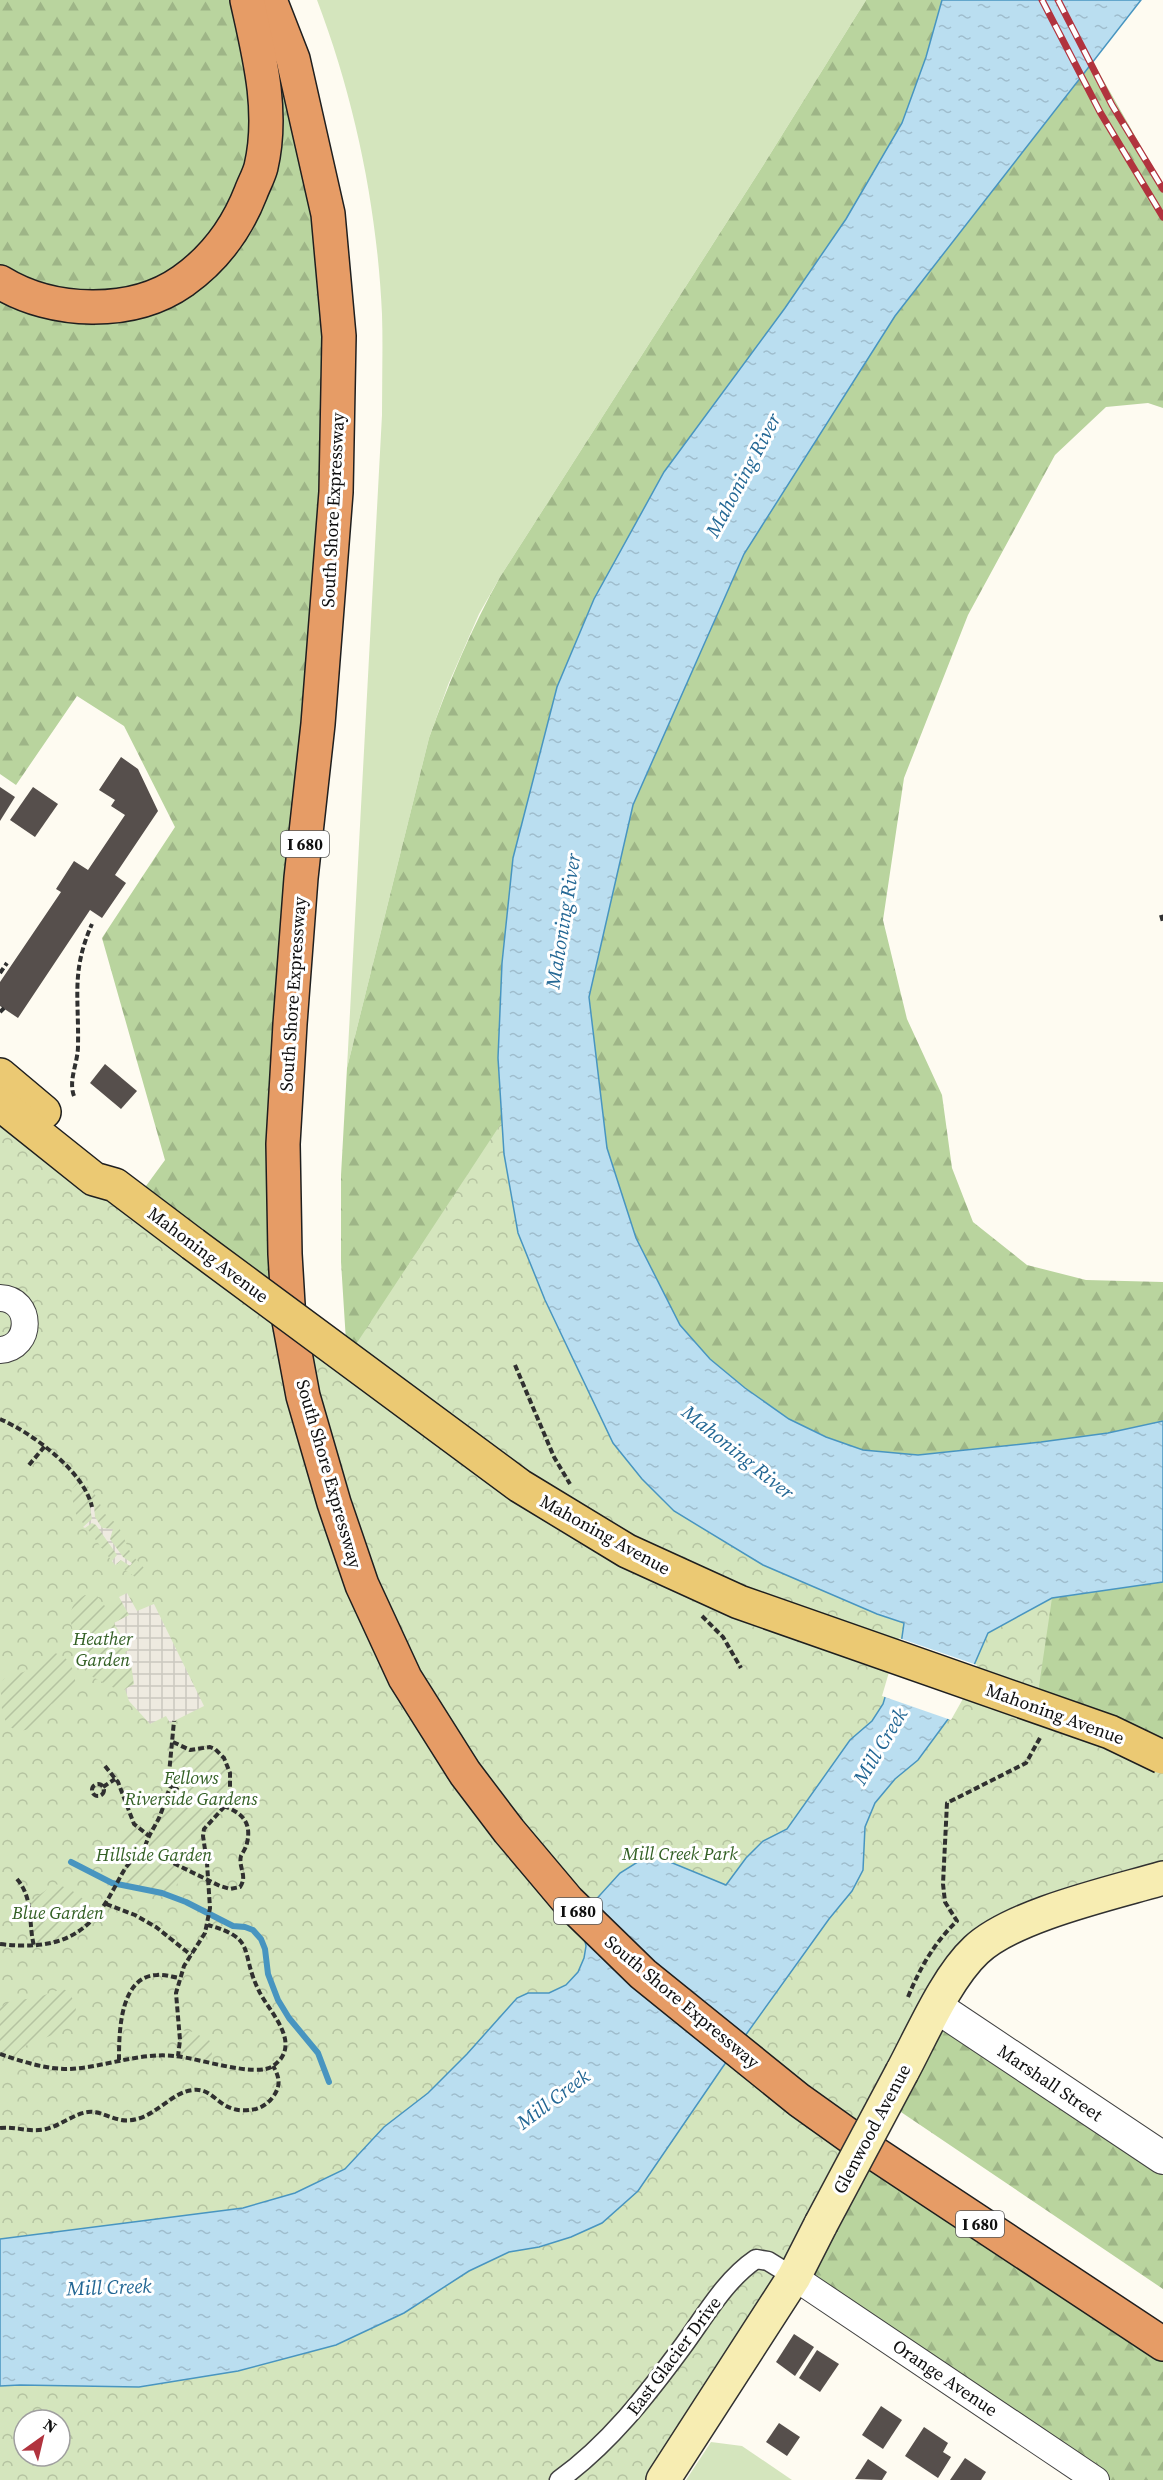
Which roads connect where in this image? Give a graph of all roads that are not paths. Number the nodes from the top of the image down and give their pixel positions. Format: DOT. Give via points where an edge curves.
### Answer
graph roads {
  1 [pos="247,0"];
  2 [pos="270,0"];
  3 [pos="0,282"];
  4 [pos="0,1074"];
  5 [pos="0,1104"];
  6 [pos="116,1185"];
  7 [pos="0,1298"];
  8 [pos="0,1350"];
  9 [pos="1163,1757"];
  10 [pos="1163,1878"];
  11 [pos="937,2007"];
  12 [pos="1163,2158"];
  13 [pos="794,2277"];
  14 [pos="1163,2344"];
  15 [pos="559,2480"];
  16 [pos="663,2480"];
  17 [pos="1096,2480"];
  1 -- 3 [label="highway" via="266,112 261,167 246,206 203,266 154,296 122,305 56,304"];
  2 -- 14 [label="highway, South Shore Expressway / I 680" via="293,59 328,214 339,336 336,492 290,1024 283,1144 285,1254 290,1322 303,1396 362,1585 405,1678 465,1773 568,1901 643,1974 799,2100 897,2170"];
  4 -- 6 [label="main road, Mahoning Avenue" via="105,1163"];
  5 -- 6 [label="main road, Mahoning Avenue" via="94,1179"];
  6 -- 9 [label="main road, Mahoning Avenue, bridge" via="520,1486 627,1551 740,1602 1110,1732"];
  7 -- 8 [label="street" via="20,1308 26,1325 19,1342"];
  10 -- 11 [label="main road, Glenwood Avenue" via="1036,1918 991,1938 975,1951"];
  11 -- 12 [label="street, Marshall Street"];
  11 -- 13 [label="main road, Glenwood Avenue, bridge"];
  13 -- 15 [label="street, East Glacier Drive" via="768,2261 756,2259 744,2268 647,2394 596,2449"];
  13 -- 16 [label="main road, Glenwood Avenue"];
  13 -- 17 [label="street, Orange Avenue"];
}
